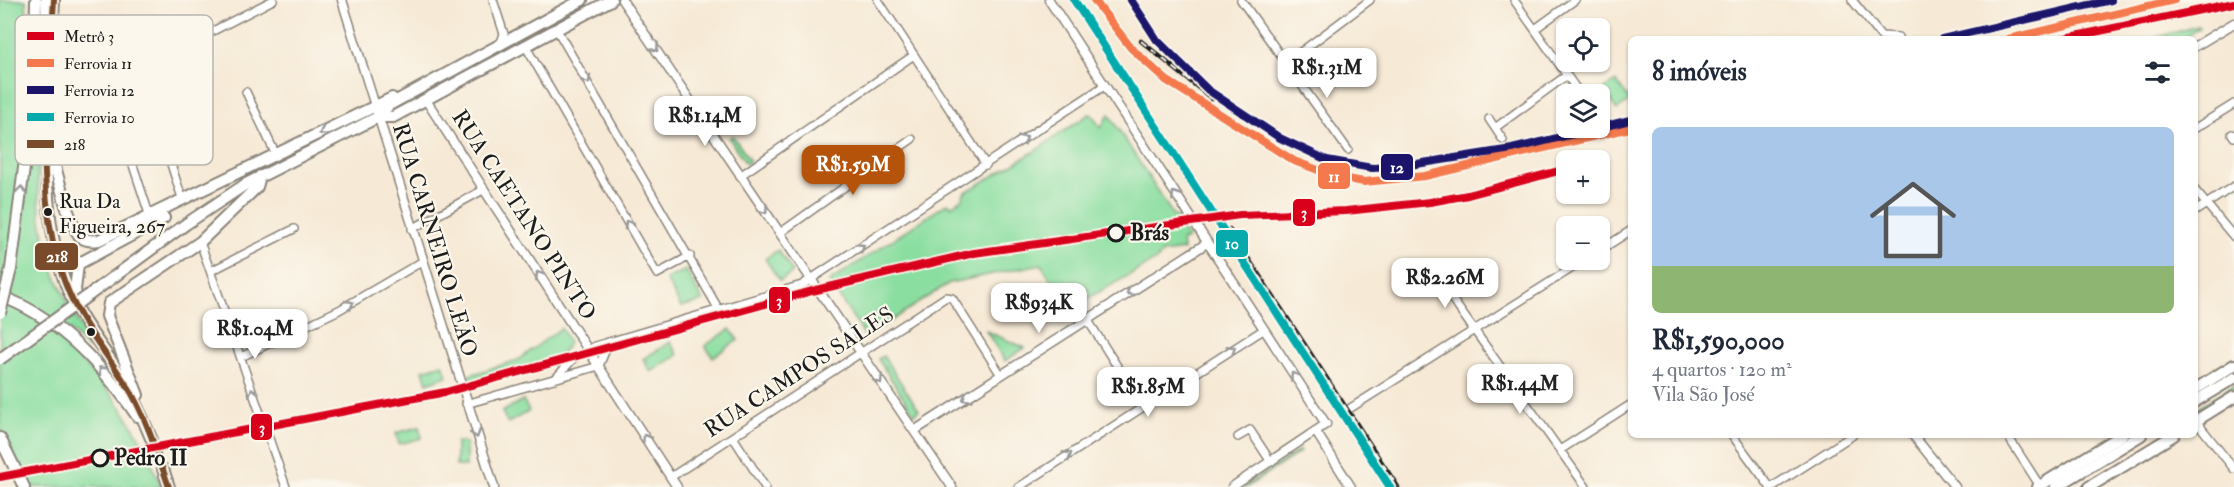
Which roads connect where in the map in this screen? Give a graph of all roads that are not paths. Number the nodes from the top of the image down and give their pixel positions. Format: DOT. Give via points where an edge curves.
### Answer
graph roads {
  1 [pos="36,0"];
  2 [pos="273,0"];
  3 [pos="342,0"];
  4 [pos="493,0"];
  5 [pos="582,0"];
  6 [pos="611,0"];
  7 [pos="622,0"];
  8 [pos="878,0"];
  9 [pos="1049,0"];
  10 [pos="1241,0"];
  11 [pos="1370,0"];
  12 [pos="1514,0"];
  13 [pos="1575,0"];
  14 [pos="1852,0"];
  15 [pos="36,15"];
  16 [pos="2234,23"];
  17 [pos="1535,29"];
  18 [pos="557,30"];
  19 [pos="213,31"];
  20 [pos="522,33"];
  21 [pos="1881,36"];
  22 [pos="500,45"];
  23 [pos="2198,45"];
  24 [pos="526,47"];
  25 [pos="914,55"];
  26 [pos="1287,63"];
  27 [pos="1567,75"];
  28 [pos="1573,84"];
  29 [pos="1104,86"];
  30 [pos="418,87"];
  31 [pos="246,92"];
  32 [pos="426,100"];
  33 [pos="2234,104"];
  34 [pos="377,112"];
  35 [pos="1489,119"];
  36 [pos="2198,126"];
  37 [pos="1495,128"];
  38 [pos="912,139"];
  39 [pos="1503,140"];
  40 [pos="1347,150"];
  41 [pos="276,155"];
  42 [pos="24,165"];
  43 [pos="48,165"];
  44 [pos="55,165"];
  45 [pos="133,165"];
  46 [pos="171,165"];
  47 [pos="986,165"];
  48 [pos="260,176"];
  49 [pos="740,176"];
  50 [pos="246,184"];
  51 [pos="2234,186"];
  52 [pos="483,190"];
  53 [pos="2198,194"];
  54 [pos="183,201"];
  55 [pos="2207,204"];
  56 [pos="2198,210"];
  57 [pos="150,217"];
  58 [pos="294,229"];
  59 [pos="411,229"];
  60 [pos="1628,232"];
  61 [pos="780,233"];
  62 [pos="2234,237"];
  63 [pos="94,241"];
  64 [pos="200,242"];
  65 [pos="1207,243"];
  66 [pos="1610,244"];
  67 [pos="96,254"];
  68 [pos="690,256"];
  69 [pos="423,261"];
  70 [pos="1569,270"];
  71 [pos="211,271"];
  72 [pos="1435,275"];
  73 [pos="812,279"];
  74 [pos="0,296"];
  75 [pos="718,308"];
  76 [pos="0,313"];
  77 [pos="81,315"];
  78 [pos="1087,319"];
  79 [pos="1474,329"];
  80 [pos="1263,330"];
  81 [pos="609,342"];
  82 [pos="588,349"];
  83 [pos="861,353"];
  84 [pos="241,357"];
  85 [pos="0,359"];
  86 [pos="2234,365"];
  87 [pos="599,366"];
  88 [pos="1001,375"];
  89 [pos="2234,378"];
  90 [pos="555,379"];
  91 [pos="2198,388"];
  92 [pos="2234,397"];
  93 [pos="2198,400"];
  94 [pos="466,404"];
  95 [pos="1628,406"];
  96 [pos="1143,407"];
  97 [pos="1349,409"];
  98 [pos="140,410"];
  99 [pos="2198,419"];
  100 [pos="2198,425"];
  101 [pos="914,431"];
  102 [pos="1316,432"];
  103 [pos="733,437"];
  104 [pos="1238,437"];
  105 [pos="0,438"];
  106 [pos="1734,438"];
  107 [pos="1848,438"];
  108 [pos="1915,438"];
  109 [pos="2009,438"];
  110 [pos="2117,438"];
  111 [pos="2136,438"];
  112 [pos="2169,438"];
  113 [pos="1560,450"];
  114 [pos="1270,462"];
  115 [pos="163,469"];
  116 [pos="2234,469"];
  117 [pos="671,477"];
  118 [pos="2039,486"];
  119 [pos="24,487"];
  120 [pos="169,487"];
  121 [pos="286,487"];
  122 [pos="494,487"];
  123 [pos="677,487"];
  124 [pos="765,487"];
  125 [pos="952,487"];
  126 [pos="1019,487"];
  127 [pos="1232,487"];
  128 [pos="1352,487"];
  129 [pos="1586,487"];
  130 [pos="1771,487"];
  131 [pos="1955,487"];
  132 [pos="2056,487"];
  133 [pos="2090,487"];
  1 -- 15 [label="main road"];
  2 -- 19 [label="street"];
  3 -- 34 [label="street, RUA CARNEIRO LEÃO"];
  4 -- 22 [label="street" via="504,34"];
  5 -- 20 [label="main road"];
  6 -- 18 [label="main road"];
  7 -- 49 [label="street, one-way"];
  8 -- 25 [label="street"];
  9 -- 29 [label="street"];
  10 -- 26 [label="street"];
  11 -- 26 [label="street"];
  12 -- 17 [label="street"];
  13 -- 17 [label="street"];
  14 -- 21 [label="street"];
  16 -- 23 [label="street"];
  17 -- 27 [label="street"];
  18 -- 24 [label="main road"];
  18 -- 68 [label="street, one-way"];
  20 -- 22 [label="main road"];
  20 -- 24 [label="main road"];
  22 -- 30 [label="main road"];
  24 -- 32 [label="main road"];
  68 -- 24 [label="street, one-way" via="657,274"];
  25 -- 47 [label="street"];
  25 -- 49 [label="street"];
  26 -- 40 [label="street"];
  27 -- 28 [label="street"];
  27 -- 37 [label="street"];
  47 -- 29 [label="street, one-way"];
  65 -- 29 [label="street, one-way"];
  30 -- 32 [label="main road, RUA CAETANO PINTO"];
  30 -- 34 [label="main road"];
  30 -- 34 [label="main road"];
  31 -- 41 [label="street"];
  32 -- 34 [label="main road" via="393,117"];
  32 -- 52 [label="street, RUA CAETANO PINTO"];
  33 -- 36 [label="street"];
  34 -- 41 [label="main road, one-way"];
  34 -- 48 [label="main road"];
  34 -- 59 [label="street, RUA CARNEIRO LEÃO"];
  35 -- 37 [label="street"];
  37 -- 39 [label="street"];
  38 -- 61 [label="street"];
  41 -- 54 [label="main road"];
  76 -- 42 [label="main road, one-way, bridge" via="11,269"];
  43 -- 77 [label="main road" via="54,243 69,292"];
  44 -- 63 [label="main road" via="81,237"];
  45 -- 57 [label="street"];
  46 -- 54 [label="street"];
  73 -- 47 [label="street, one-way"];
  48 -- 50 [label="main road"];
  48 -- 64 [label="main road" via="257,187"];
  49 -- 61 [label="street, one-way"];
  50 -- 67 [label="main road" via="222,188"];
  50 -- 85 [label="main road, bridge"];
  51 -- 55 [label="street"];
  52 -- 59 [label="street"];
  82 -- 52 [label="street, RUA CAETANO PINTO, one-way"];
  53 -- 55 [label="street"];
  54 -- 57 [label="main road"];
  55 -- 56 [label="street"];
  55 -- 62 [label="street"];
  57 -- 63 [label="main road"];
  58 -- 71 [label="street"];
  59 -- 69 [label="street, RUA CARNEIRO LEÃO"];
  60 -- 66 [label="street"];
  61 -- 73 [label="street"];
  63 -- 67 [label="main road"];
  64 -- 71 [label="street"];
  64 -- 98 [label="main road" via="109,303 107,316"];
  65 -- 78 [label="street, one-way"];
  65 -- 80 [label="street"];
  67 -- 77 [label="main road" via="78,264 75,290"];
  68 -- 75 [label="street"];
  84 -- 69 [label="street, one-way" via="320,320"];
  69 -- 94 [label="street, RUA CARNEIRO LEÃO"];
  70 -- 79 [label="street"];
  71 -- 84 [label="street"];
  72 -- 79 [label="street"];
  73 -- 75 [label="street" via="792,289"];
  73 -- 83 [label="street"];
  98 -- 74 [label="main road, one-way, bridge" via="150,436 118,388 65,334 31,309"];
  75 -- 81 [label="street"];
  77 -- 98 [label="main road"];
  78 -- 88 [label="street"];
  78 -- 96 [label="street"];
  79 -- 97 [label="street"];
  79 -- 113 [label="street"];
  96 -- 80 [label="street, one-way"];
  102 -- 80 [label="street, one-way" via="1326,424"];
  81 -- 82 [label="street"];
  81 -- 87 [label="street"];
  82 -- 87 [label="street, RUA CAETANO PINTO"];
  82 -- 90 [label="street" via="573,358"];
  83 -- 88 [label="street, RUA CAMPOS SALES" via="946,297 952,298"];
  83 -- 101 [label="street, one-way"];
  83 -- 103 [label="street, RUA CAMPOS SALES"];
  121 -- 84 [label="street, one-way"];
  86 -- 91 [label="main road"];
  87 -- 90 [label="street"];
  117 -- 87 [label="street, RUA CAETANO PINTO, one-way"];
  88 -- 101 [label="street, one-way"];
  89 -- 93 [label="main road"];
  90 -- 94 [label="street"];
  92 -- 99 [label="main road"];
  94 -- 122 [label="street, RUA CARNEIRO LEÃO, one-way"];
  95 -- 113 [label="street"];
  126 -- 96 [label="street, one-way"];
  100 -- 116 [label="street"];
  101 -- 125 [label="street"];
  102 -- 114 [label="street"];
  102 -- 128 [label="street"];
  103 -- 117 [label="street, RUA CAMPOS SALES"];
  103 -- 124 [label="street"];
  104 -- 114 [label="street" via="1250,430"];
  105 -- 119 [label="main road"];
  106 -- 130 [label="street"];
  107 -- 130 [label="street"];
  108 -- 131 [label="street"];
  109 -- 118 [label="street"];
  110 -- 118 [label="main road"];
  111 -- 132 [label="main road"];
  112 -- 133 [label="main road"];
  113 -- 129 [label="street"];
  114 -- 127 [label="street"];
  115 -- 120 [label="main road"];
  117 -- 123 [label="street, RUA CAETANO PINTO"];
}
